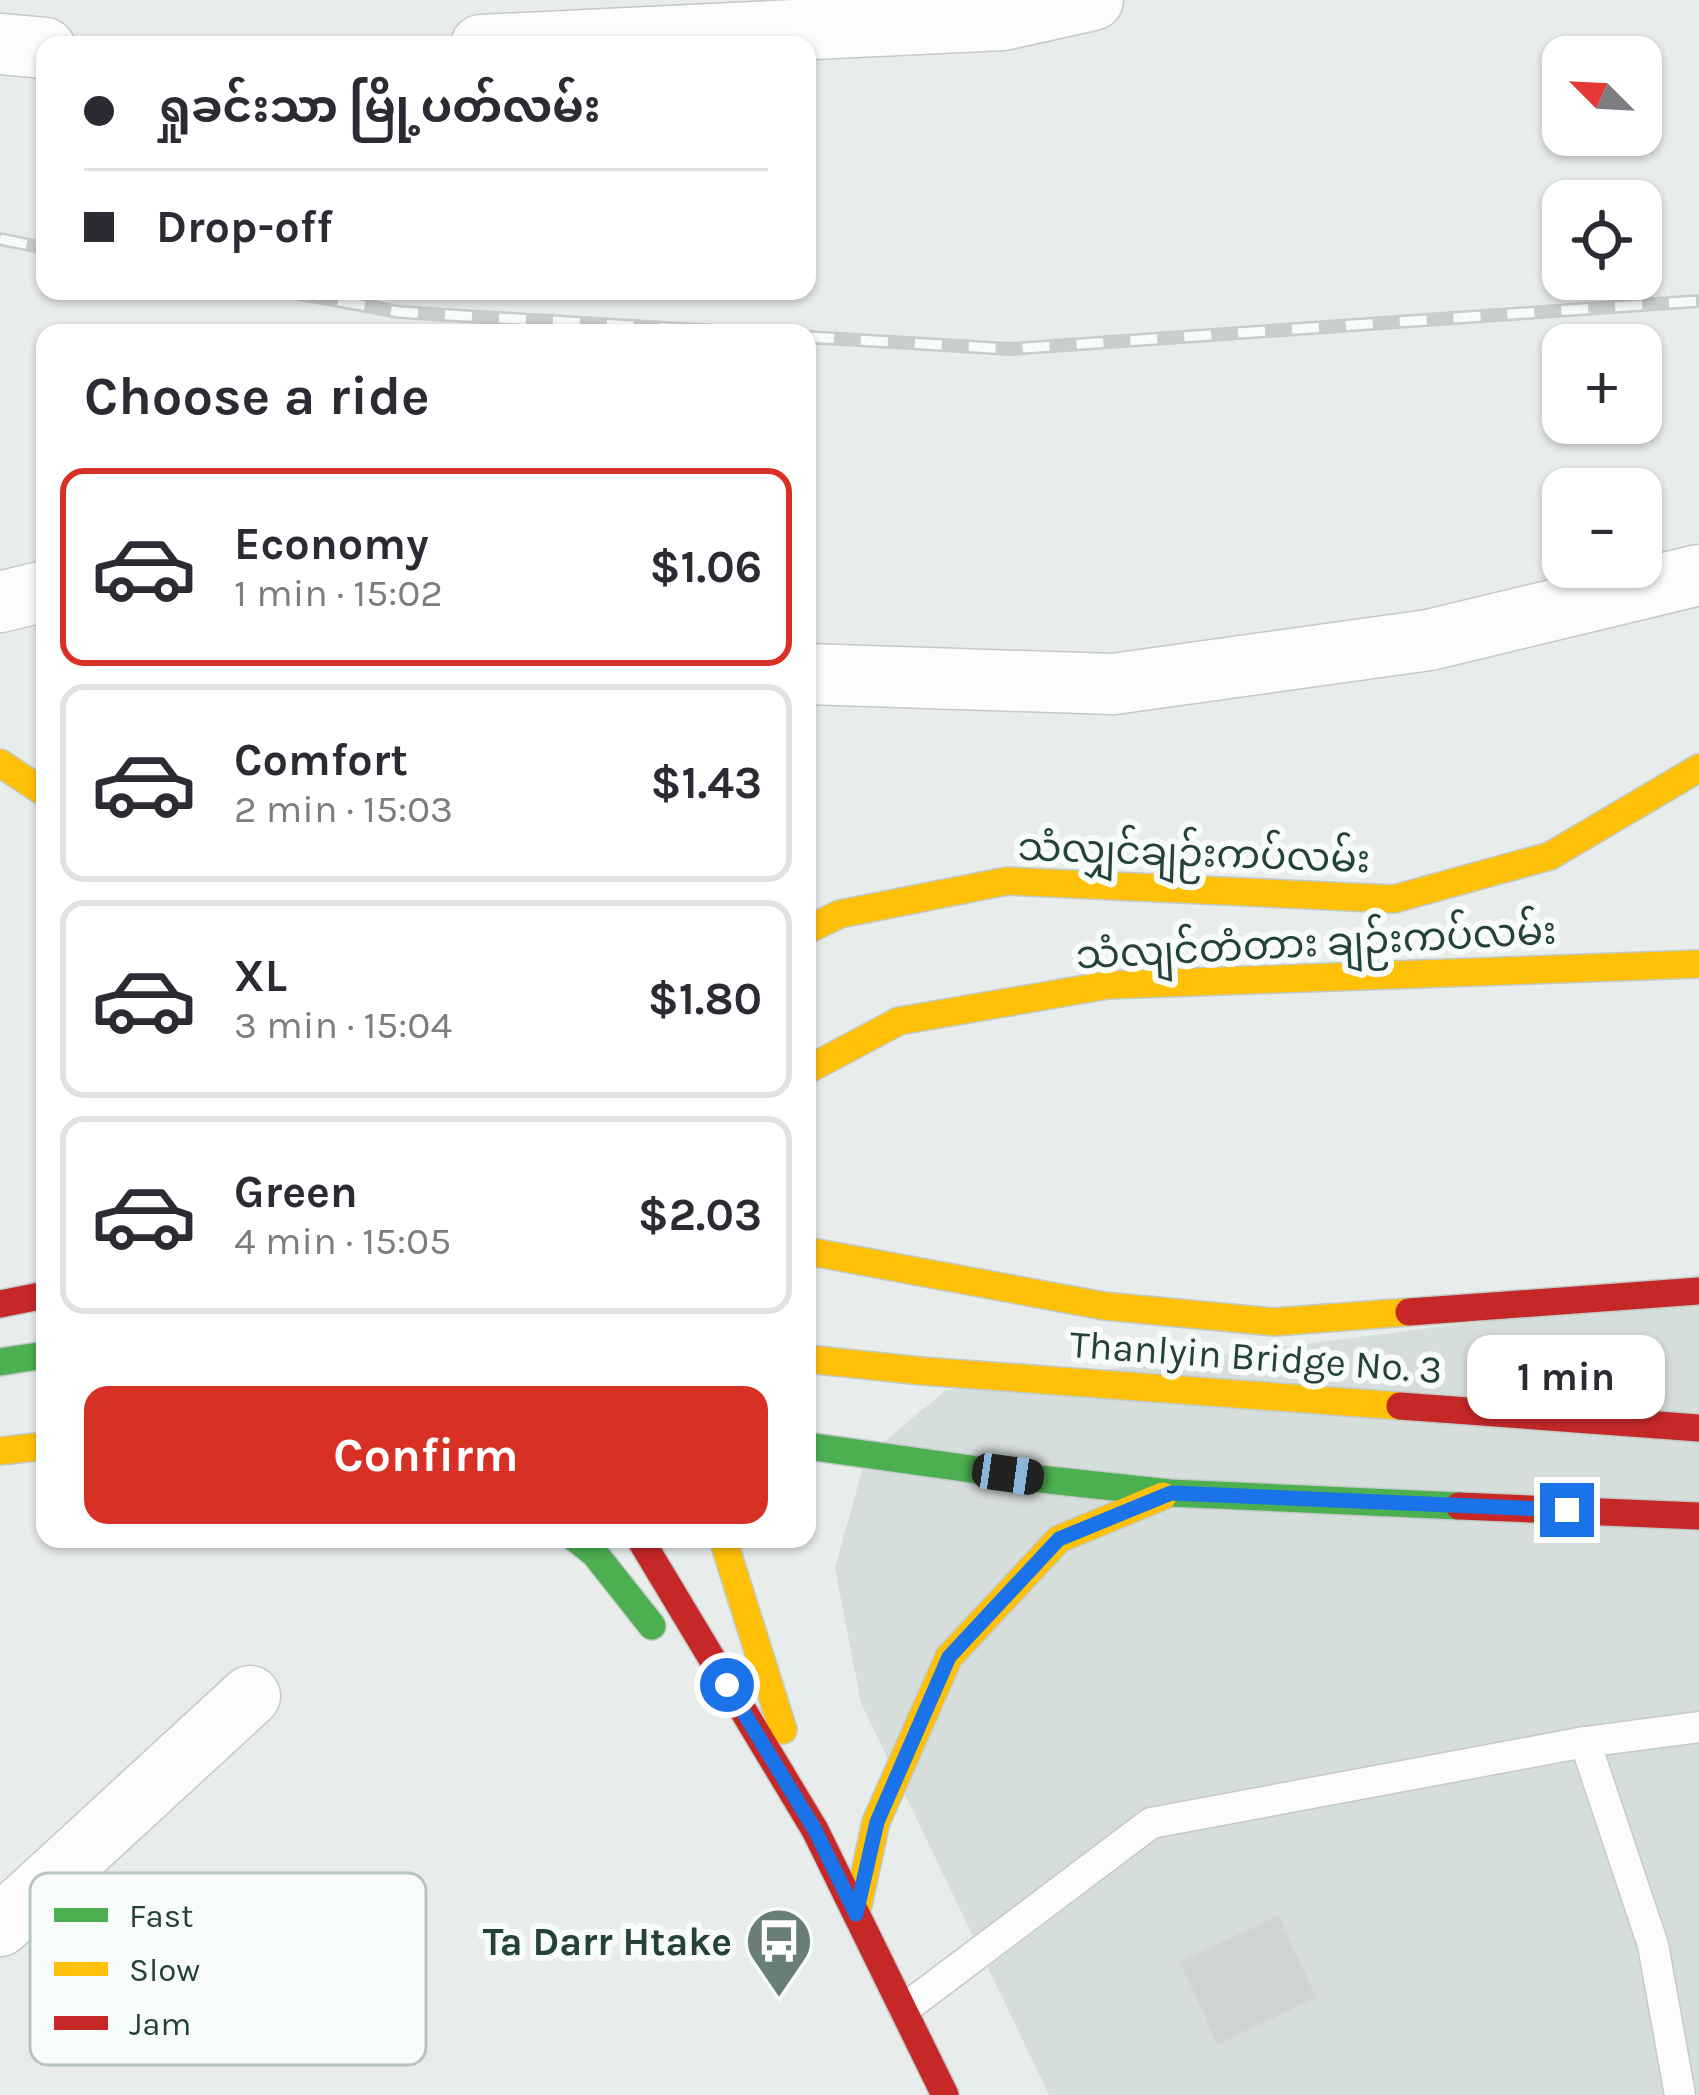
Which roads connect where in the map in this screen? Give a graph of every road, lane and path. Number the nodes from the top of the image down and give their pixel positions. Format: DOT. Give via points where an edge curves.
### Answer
graph roads {
  1 [pos="1093,0"];
  2 [pos="669,36"];
  3 [pos="0,44"];
  4 [pos="36,46"];
  5 [pos="1699,575"];
  6 [pos="36,593"];
  7 [pos="0,602"];
  8 [pos="816,674"];
  9 [pos="0,763"];
  10 [pos="1699,768"];
  11 [pos="36,787"];
  12 [pos="816,925"];
  13 [pos="1699,964"];
  14 [pos="816,1065"];
  15 [pos="816,1253"];
  16 [pos="1699,1292"];
  17 [pos="36,1297"];
  18 [pos="0,1304"];
  19 [pos="36,1356"];
  20 [pos="816,1360"];
  21 [pos="0,1362"];
  22 [pos="1699,1428"];
  23 [pos="36,1447"];
  24 [pos="816,1447"];
  25 [pos="0,1451"];
  26 [pos="1171,1493"];
  27 [pos="1699,1516"];
  28 [pos="588,1548"];
  29 [pos="645,1548"];
  30 [pos="726,1548"];
  31 [pos="250,1696"];
  32 [pos="1699,1727"];
  33 [pos="1585,1742"];
  34 [pos="815,1830"];
  35 [pos="58,1873"];
  36 [pos="30,1898"];
  37 [pos="856,1914"];
  38 [pos="0,1926"];
  39 [pos="904,2009"];
  40 [pos="945,2095"];
  41 [pos="1680,2095"];
  1 -- 2 [label="street" via="1003,20"];
  3 -- 4 [label="street"];
  5 -- 8 [label="street" via="1429,640 1113,684"];
  6 -- 7 [label="street"];
  9 -- 11 [label="main road"];
  10 -- 12 [label="main road, သံလျှင်ချဉ်းကပ်လမ်း" via="1550,856 1394,899 1007,881"];
  13 -- 14 [label="main road, သံလျင်တံတား ချဉ်းကပ်လမ်း" via="1108,985 899,1021"];
  15 -- 16 [label="main road" via="1104,1306 1274,1322"];
  17 -- 18 [label="main road"];
  19 -- 21 [label="main road"];
  20 -- 22 [label="main road, Thanlyin Bridge No. 3"];
  23 -- 25 [label="main road"];
  24 -- 26 [label="main road"];
  26 -- 27 [label="main road"];
  26 -- 37 [label="main road" via="1059,1539 949,1657 877,1822"];
  28 -- 34 [label="main road"];
  29 -- 34 [label="main road"];
  30 -- 34 [label="main road"];
  31 -- 35 [label="street"];
  32 -- 33 [label="lane"];
  33 -- 39 [label="lane" via="1151,1823"];
  33 -- 41 [label="lane" via="1653,1945"];
  34 -- 37 [label="main road"];
  36 -- 38 [label="street"];
  37 -- 39 [label="main road"];
  39 -- 40 [label="main road"];
}
